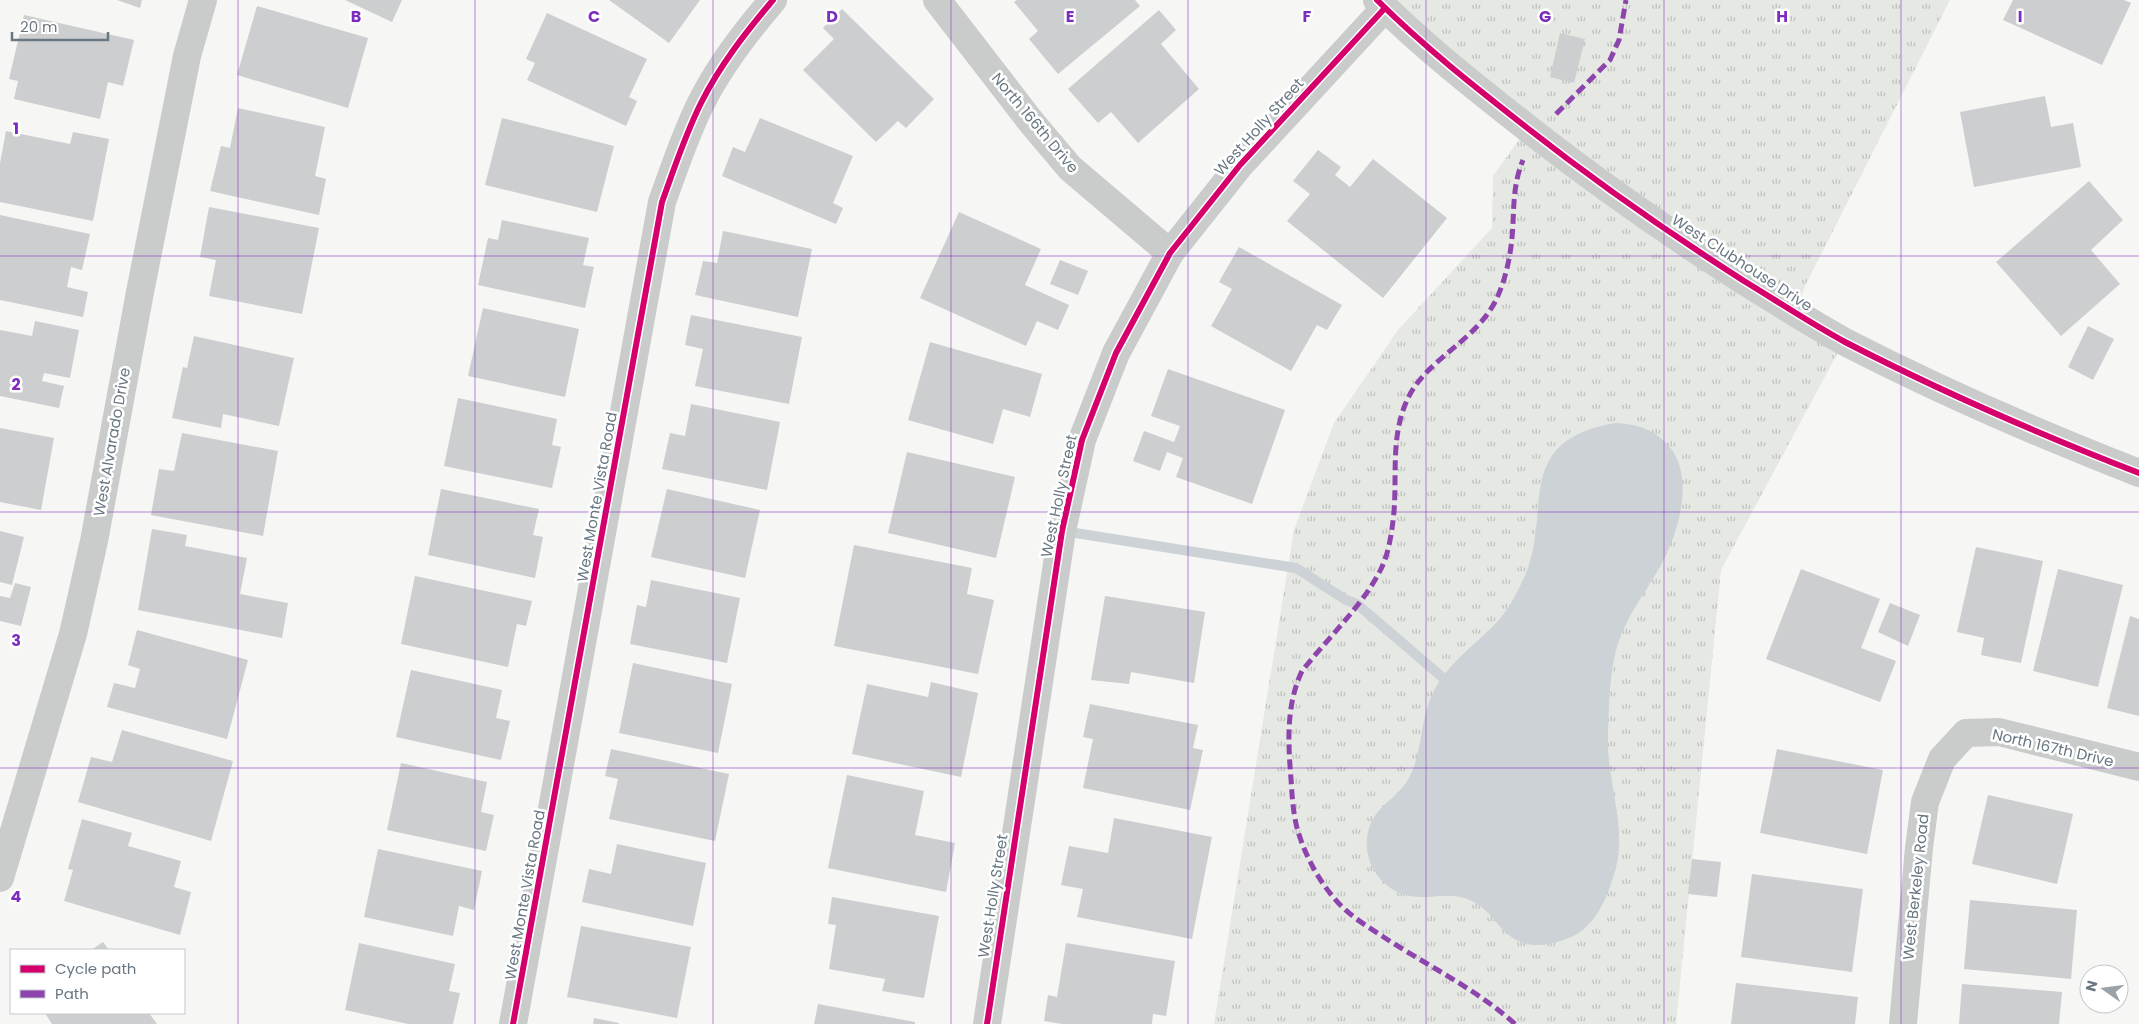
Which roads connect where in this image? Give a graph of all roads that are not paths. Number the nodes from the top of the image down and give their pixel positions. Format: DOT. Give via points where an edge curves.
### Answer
graph roads {
  1 [pos="203,0"];
  2 [pos="773,0"];
  3 [pos="937,0"];
  4 [pos="1381,4"];
  5 [pos="1170,253"];
  6 [pos="2139,473"];
  7 [pos="1966,733"];
  8 [pos="2139,767"];
  9 [pos="0,878"];
  10 [pos="513,1024"];
  11 [pos="987,1024"];
  12 [pos="1903,1024"];
  1 -- 9 [label="street, West Alvarado Drive" via="186,56 94,541 73,634"];
  2 -- 10 [label="street, West Monte Vista Road" via="738,41 701,102 662,202"];
  3 -- 5 [label="street, North 166th Drive" via="1070,168"];
  4 -- 5 [label="street, West Holly Street" via="1240,164"];
  4 -- 6 [label="street, West Clubhouse Drive" via="1485,96 1538,137 1702,254 1795,313 1844,341 1989,411"];
  5 -- 11 [label="street, West Holly Street" via="1116,353 1082,440 1062,531"];
  7 -- 8 [label="street, North 167th Drive" via="1999,732"];
  7 -- 12 [label="street, West Berkeley Road" via="1942,759 1925,802"];
}
